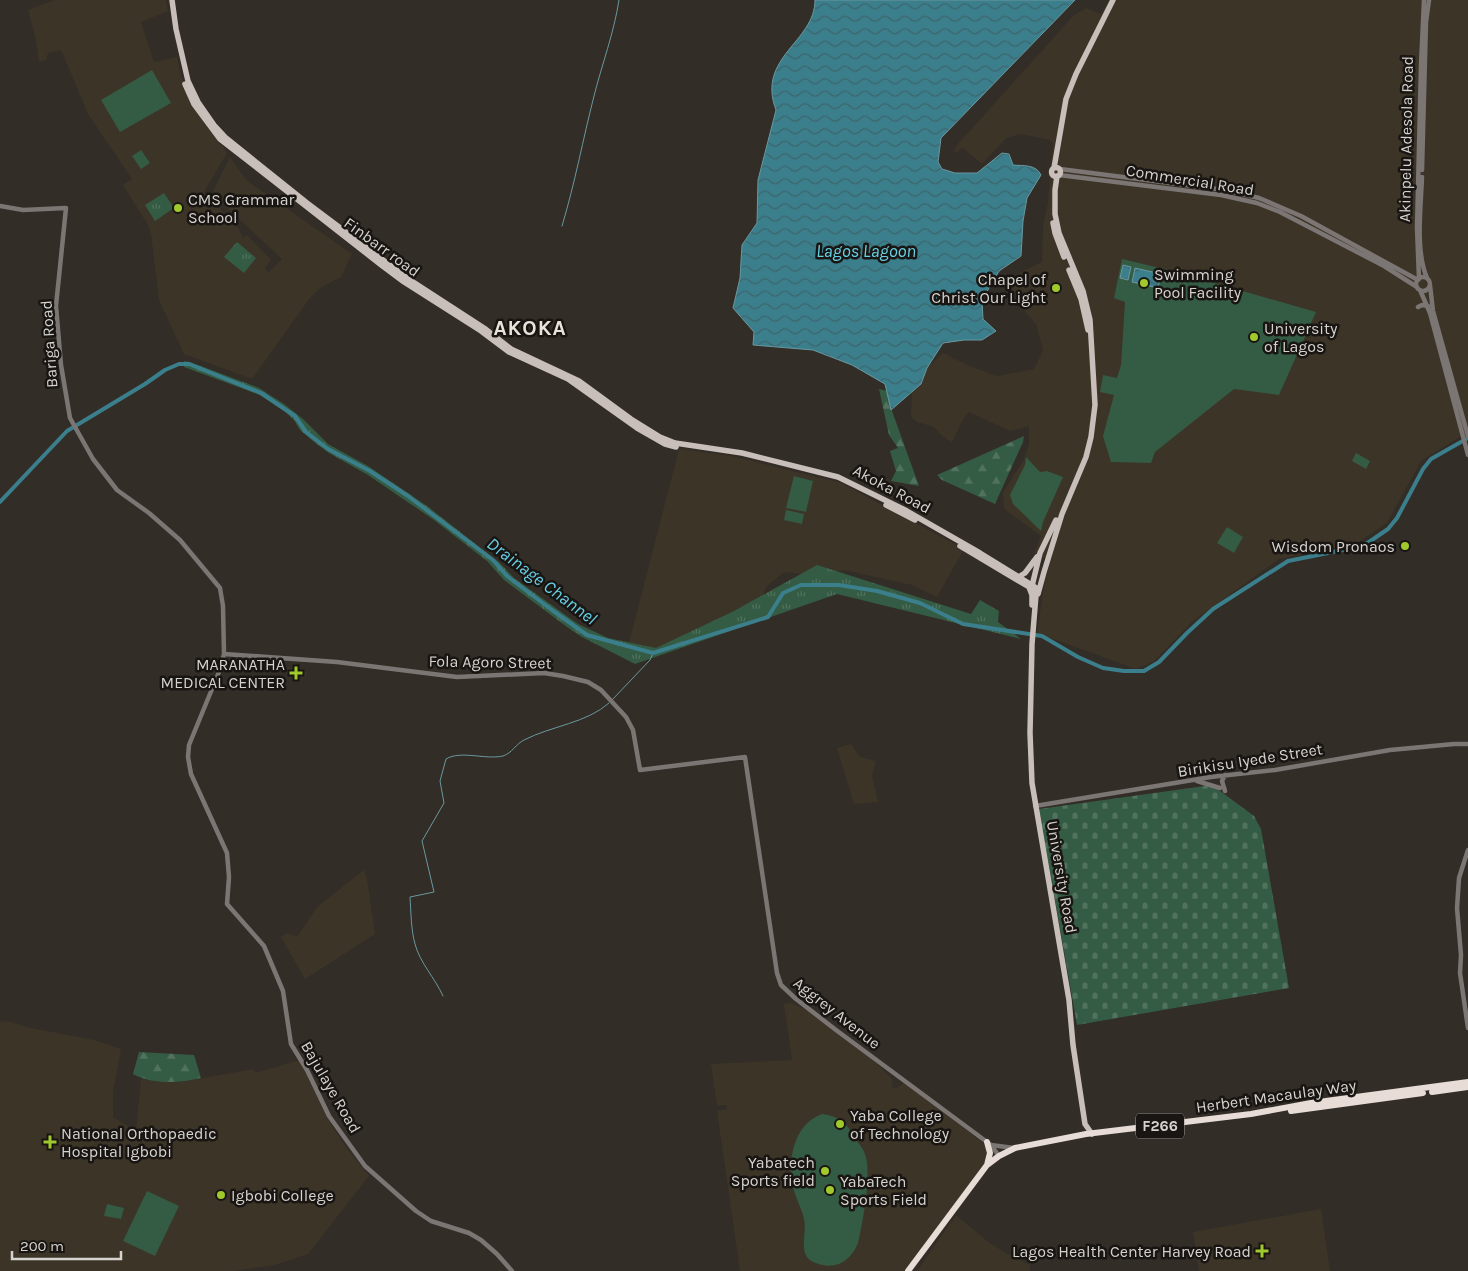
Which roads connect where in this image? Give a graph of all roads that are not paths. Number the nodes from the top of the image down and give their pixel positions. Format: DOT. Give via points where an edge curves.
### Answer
graph roads {
  1 [pos="171,0"];
  2 [pos="1115,0"];
  3 [pos="1424,0"];
  4 [pos="1429,0"];
  5 [pos="1057,172"];
  6 [pos="0,206"];
  7 [pos="1427,278"];
  8 [pos="1418,279"];
  9 [pos="1430,285"];
  10 [pos="1418,288"];
  11 [pos="1428,306"];
  12 [pos="1418,307"];
  13 [pos="1466,435"];
  14 [pos="675,445"];
  15 [pos="1468,454"];
  16 [pos="838,479"];
  17 [pos="1044,545"];
  18 [pos="1052,550"];
  19 [pos="1040,553"];
  20 [pos="1044,572"];
  21 [pos="1020,576"];
  22 [pos="1025,584"];
  23 [pos="1032,584"];
  24 [pos="1032,595"];
  25 [pos="1035,614"];
  26 [pos="1032,634"];
  27 [pos="224,654"];
  28 [pos="1468,744"];
  29 [pos="745,757"];
  30 [pos="1225,775"];
  31 [pos="1195,781"];
  32 [pos="1220,788"];
  33 [pos="1226,791"];
  34 [pos="1035,806"];
  35 [pos="1468,850"];
  36 [pos="1468,1028"];
  37 [pos="1468,1083"];
  38 [pos="1085,1124"];
  39 [pos="1092,1134"];
  40 [pos="1081,1135"];
  41 [pos="989,1143"];
  42 [pos="1015,1148"];
  43 [pos="999,1156"];
  44 [pos="987,1165"];
  45 [pos="512,1271"];
  46 [pos="910,1271"];
  1 -- 14 [label="main road, Finbarr road" via="188,81 198,102 226,138 382,263 511,349 570,375 631,419"];
  2 -- 5 [label="main road" via="1070,97"];
  3 -- 8 [label="street, Akinpelu Adesola Road" via="1420,65"];
  4 -- 7 [label="street, Akinpelu Adesola Road" via="1421,227 1422,260"];
  5 -- 8 [label="street, Commercial Road" via="1224,190 1259,198 1301,216"];
  5 -- 10 [label="street, Commercial Road" via="1257,203 1384,266"];
  5 -- 17 [label="main road" via="1051,207 1055,233 1079,294 1087,326 1091,398 1083,455"];
  5 -- 18 [label="main road" via="1055,214 1059,233 1083,291 1090,320 1094,405 1086,457 1062,514"];
  6 -- 27 [label="street, Bariga Road" via="23,210 66,208 56,306 70,418 104,475 117,490 180,540 220,588"];
  7 -- 8 [label="street"];
  7 -- 9 [label="street"];
  8 -- 10 [label="street"];
  9 -- 10 [label="street" via="1426,290"];
  9 -- 13 [label="street" via="1433,311"];
  10 -- 11 [label="street"];
  11 -- 12 [label="street"];
  11 -- 13 [label="street"];
  13 -- 15 [label="street"];
  14 -- 16 [label="main road, Akoka Road" via="742,453"];
  16 -- 21 [label="main road, Akoka Road" via="904,510"];
  16 -- 22 [label="main road"];
  17 -- 18 [label="main road" via="1046,552"];
  17 -- 19 [label="main road"];
  18 -- 20 [label="main road"];
  19 -- 21 [label="main road"];
  19 -- 23 [label="main road"];
  20 -- 23 [label="main road"];
  20 -- 25 [label="main road"];
  21 -- 23 [label="main road, Akoka Road"];
  22 -- 23 [label="main road"];
  22 -- 24 [label="main road"];
  23 -- 24 [label="main road"];
  23 -- 25 [label="main road" via="1036,589"];
  24 -- 26 [label="main road"];
  25 -- 26 [label="main road"];
  26 -- 34 [label="main road, University Road" via="1030,744"];
  27 -- 29 [label="street, Fola Agoro Street" via="337,662 457,677 556,675 588,682 610,698 633,730 640,770"];
  27 -- 45 [label="street, Bajulaye Road" via="189,745 188,757 191,774 227,853 227,904 264,946 283,991 291,1044 329,1116 365,1166 397,1196 431,1221 481,1240"];
  28 -- 30 [label="street, Birikisu Iyede Street" via="1390,750 1276,770"];
  29 -- 41 [label="street, Aggrey Avenue" via="781,986"];
  30 -- 31 [label="street, Birikisu Iyede Street"];
  30 -- 33 [label="street" via="1222,781"];
  31 -- 32 [label="street"];
  31 -- 34 [label="street, Birikisu Iyede Street"];
  34 -- 38 [label="main road, University Road" via="1069,1000"];
  35 -- 36 [label="street" via="1459,878 1457,908 1460,973"];
  37 -- 39 [label="highway, Herbert Macaulay Way / F266"];
  37 -- 46 [label="highway, Herbert Macaulay Way / F266" via="1021,1150 1001,1159 988,1171"];
  38 -- 39 [label="main road"];
  38 -- 40 [label="main road"];
  39 -- 40 [label="highway, Herbert Macaulay Way / F266"];
  40 -- 42 [label="highway, Herbert Macaulay Way / F266"];
  41 -- 42 [label="street"];
  41 -- 43 [label="street"];
  41 -- 44 [label="highway"];
  42 -- 43 [label="highway, Herbert Macaulay Way / F266"];
  43 -- 44 [label="highway, Herbert Macaulay Way / F266"];
  44 -- 46 [label="highway, Herbert Macaulay Way / F266"];
}
